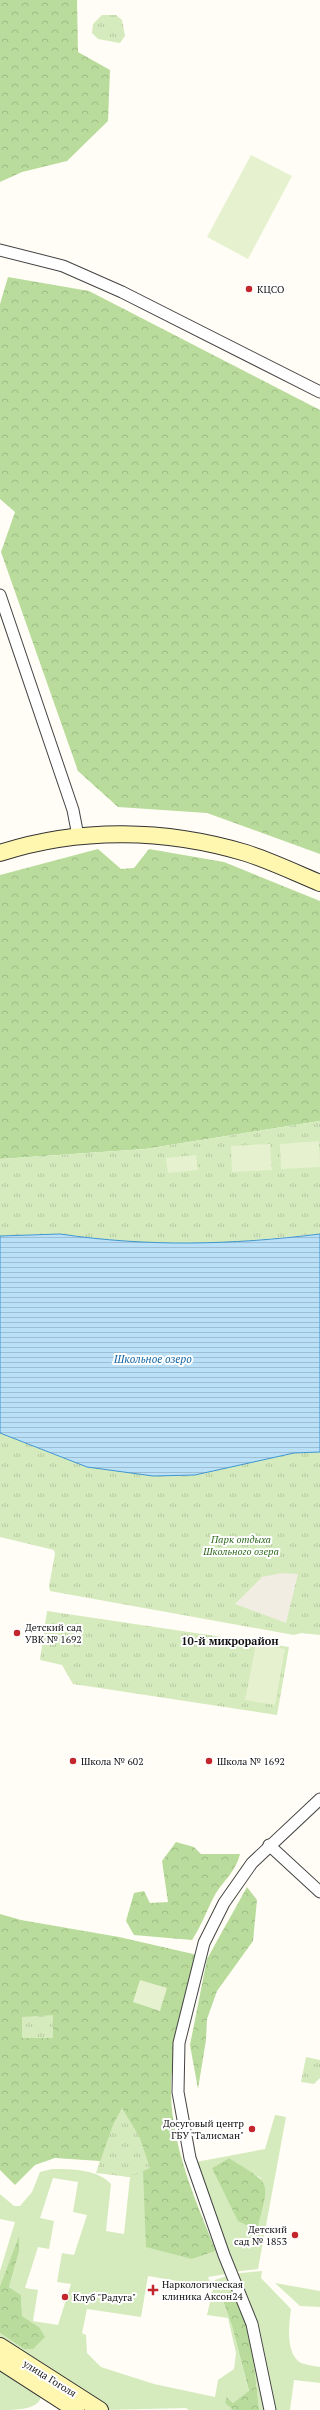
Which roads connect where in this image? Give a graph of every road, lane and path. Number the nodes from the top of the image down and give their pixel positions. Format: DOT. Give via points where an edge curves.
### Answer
graph roads {
  1 [pos="0,250"];
  2 [pos="320,392"];
  3 [pos="0,595"];
  4 [pos="78,836"];
  5 [pos="0,853"];
  6 [pos="320,882"];
  7 [pos="320,1799"];
  8 [pos="269,1845"];
  9 [pos="320,1892"];
  10 [pos="0,2346"];
  11 [pos="0,2361"];
  12 [pos="76,2410"];
  13 [pos="100,2410"];
  14 [pos="270,2410"];
  1 -- 2 [label="street" via="64,266 122,292"];
  3 -- 4 [label="street" via="75,816"];
  4 -- 5 [label="street"];
  4 -- 6 [label="street" via="171,836 247,853"];
  7 -- 8 [label="street"];
  8 -- 9 [label="street"];
  8 -- 14 [label="street" via="252,1863 224,1903 204,1943 179,2043 178,2092 190,2158 224,2255 252,2324"];
  10 -- 13 [label="street, улица Гоголя"];
  11 -- 12 [label="street, улица Гоголя"];
}
